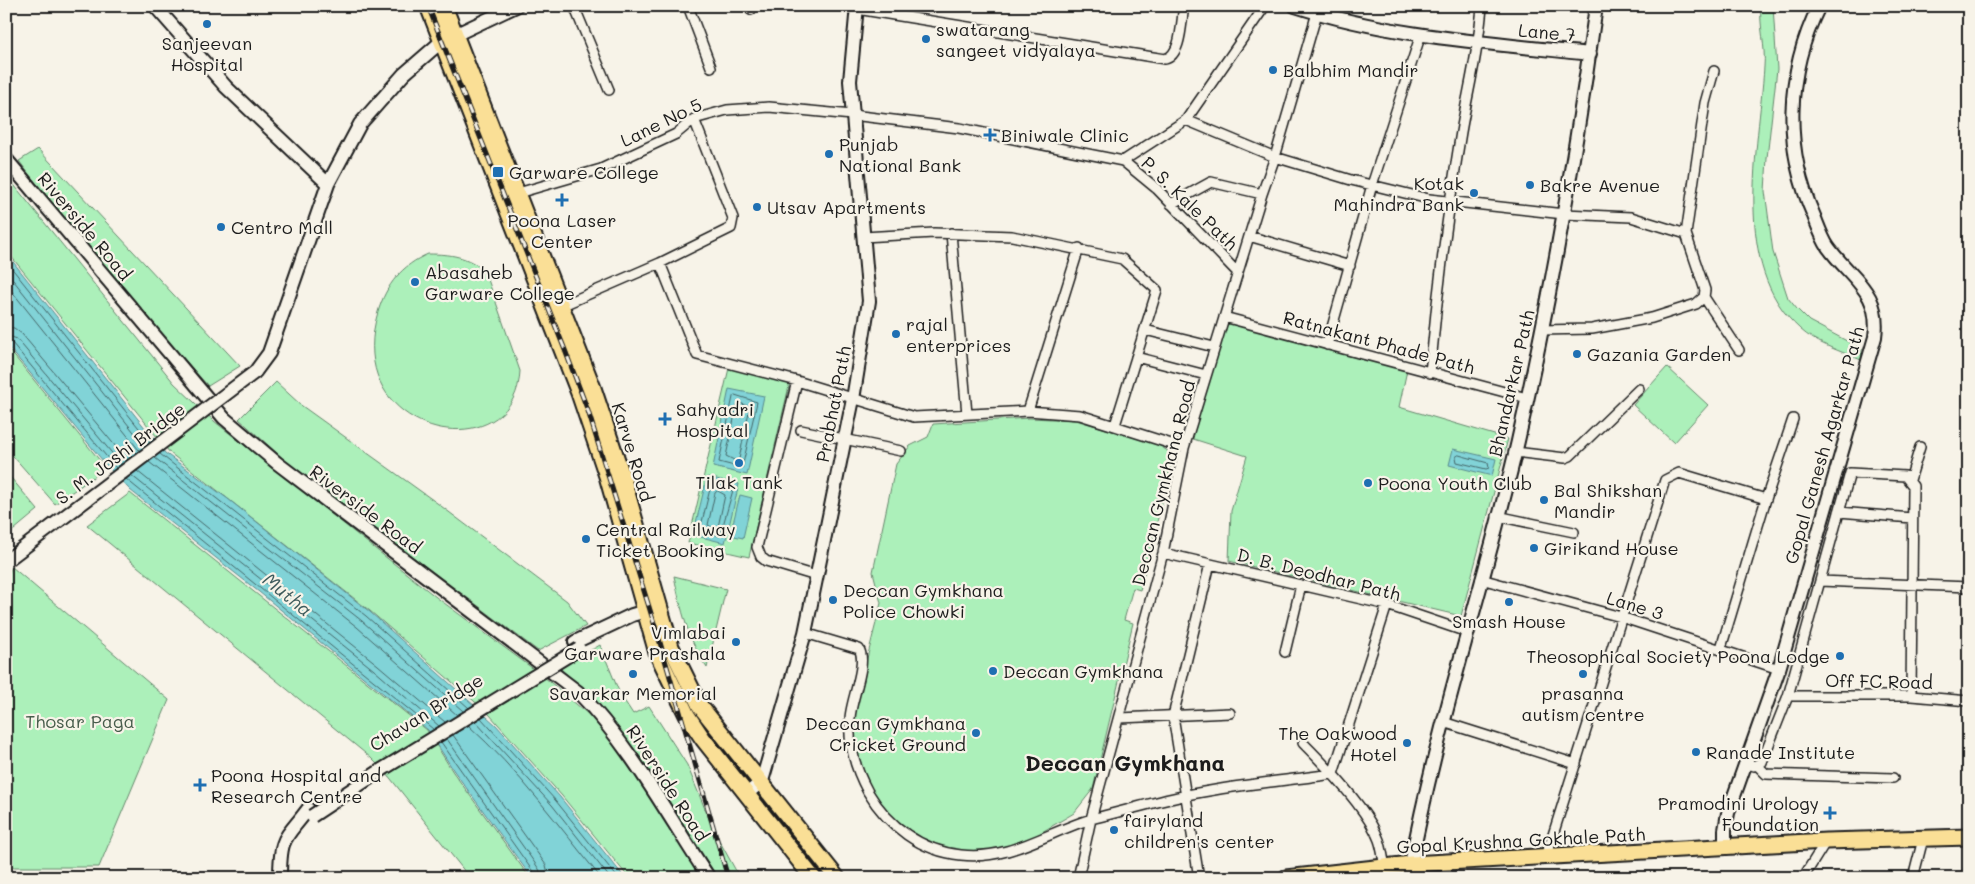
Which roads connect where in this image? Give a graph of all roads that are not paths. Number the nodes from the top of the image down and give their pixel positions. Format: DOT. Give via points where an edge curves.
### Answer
graph roads {
  1 [pos="156,6"];
  2 [pos="428,6"];
  3 [pos="444,6"];
  4 [pos="516,6"];
  5 [pos="574,6"];
  6 [pos="688,6"];
  7 [pos="1184,6"];
  8 [pos="1265,6"];
  9 [pos="1295,6"];
  10 [pos="1482,6"];
  11 [pos="1596,6"];
  12 [pos="1820,6"];
  13 [pos="857,8"];
  14 [pos="1317,14"];
  15 [pos="1420,37"];
  16 [pos="449,38"];
  17 [pos="1479,44"];
  18 [pos="1590,54"];
  19 [pos="711,67"];
  20 [pos="1714,71"];
  21 [pos="608,90"];
  22 [pos="852,115"];
  23 [pos="694,119"];
  24 [pos="1186,120"];
  25 [pos="1275,157"];
  26 [pos="6,159"];
  27 [pos="1123,161"];
  28 [pos="328,184"];
  29 [pos="1372,185"];
  30 [pos="518,193"];
  31 [pos="1262,194"];
  32 [pos="1451,200"];
  33 [pos="1171,204"];
  34 [pos="1564,214"];
  35 [pos="951,233"];
  36 [pos="1686,234"];
  37 [pos="1249,236"];
  38 [pos="863,237"];
  39 [pos="1079,248"];
  40 [pos="660,263"];
  41 [pos="1350,266"];
  42 [pos="1237,272"];
  43 [pos="1704,297"];
  44 [pos="561,306"];
  45 [pos="1224,317"];
  46 [pos="1145,330"];
  47 [pos="1541,330"];
  48 [pos="1327,345"];
  49 [pos="1214,347"];
  50 [pos="1739,350"];
  51 [pos="1136,357"];
  52 [pos="1430,373"];
  53 [pos="1206,375"];
  54 [pos="797,382"];
  55 [pos="1638,389"];
  56 [pos="853,398"];
  57 [pos="1527,398"];
  58 [pos="1028,412"];
  59 [pos="968,414"];
  60 [pos="1793,419"];
  61 [pos="1115,425"];
  62 [pos="801,430"];
  63 [pos="844,440"];
  64 [pos="1920,447"];
  65 [pos="1184,448"];
  66 [pos="900,451"];
  67 [pos="1515,452"];
  68 [pos="1910,480"];
  69 [pos="1766,499"];
  70 [pos="1839,512"];
  71 [pos="1498,516"];
  72 [pos="1912,518"];
  73 [pos="1574,532"];
  74 [pos="1163,553"];
  75 [pos="6,561"];
  76 [pos="1210,564"];
  77 [pos="816,576"];
  78 [pos="1481,579"];
  79 [pos="1820,581"];
  80 [pos="1911,583"];
  81 [pos="1300,585"];
  82 [pos="1969,587"];
  83 [pos="1387,605"];
  84 [pos="653,613"];
  85 [pos="1621,617"];
  86 [pos="1467,632"];
  87 [pos="805,633"];
  88 [pos="1721,648"];
  89 [pos="1285,652"];
  90 [pos="1778,669"];
  91 [pos="1788,696"];
  92 [pos="1912,696"];
  93 [pos="1969,701"];
  94 [pos="1230,713"];
  95 [pos="1172,716"];
  96 [pos="1120,718"];
  97 [pos="1443,722"];
  98 [pos="1303,743"];
  99 [pos="1576,764"];
  100 [pos="1752,764"];
  101 [pos="1333,774"];
  102 [pos="1894,778"];
  103 [pos="762,781"];
  104 [pos="747,794"];
  105 [pos="1185,795"];
  106 [pos="1091,819"];
  107 [pos="1969,838"];
  108 [pos="1923,839"];
  109 [pos="1826,842"];
  110 [pos="1725,848"];
  111 [pos="1546,857"];
  112 [pos="1400,869"];
  113 [pos="1354,870"];
  114 [pos="1969,870"];
  115 [pos="280,878"];
  116 [pos="709,878"];
  117 [pos="813,878"];
  118 [pos="837,878"];
  119 [pos="1078,878"];
  120 [pos="1199,878"];
  121 [pos="1286,878"];
  122 [pos="1371,878"];
  123 [pos="1803,878"];
  124 [pos="1913,878"];
  125 [pos="1968,878"];
  1 -- 28 [label="street" via="226,87"];
  2 -- 16 [label="main road, Karve Road"];
  3 -- 16 [label="main road, Karve Road"];
  4 -- 16 [label="street, S. M. Joshi Bridge"];
  5 -- 21 [label="street"];
  6 -- 19 [label="street"];
  7 -- 13 [label="street" via="1176,51 1165,59"];
  8 -- 24 [label="street"];
  9 -- 14 [label="street, Lane 7"];
  10 -- 17 [label="street"];
  11 -- 18 [label="street, Bhandarkar Path"];
  12 -- 90 [label="street, Gopal Ganesh Agarkar Path" via="1802,48 1794,81 1793,144 1808,204 1827,245 1868,292 1877,323"];
  13 -- 22 [label="street, Prabhat Path" via="850,81"];
  14 -- 15 [label="street, Lane 7"];
  14 -- 25 [label="street, Deccan Gymkhana Road"];
  15 -- 17 [label="street, Lane 7"];
  15 -- 29 [label="street"];
  16 -- 28 [label="street, S. M. Joshi Bridge" via="404,74 360,124"];
  16 -- 30 [label="main road, Karve Road"];
  16 -- 84 [label="main road, Karve Road" via="579,393"];
  17 -- 18 [label="street, Lane 7"];
  17 -- 32 [label="street"];
  18 -- 34 [label="street, Bhandarkar Path"];
  20 -- 36 [label="street" via="1705,103"];
  22 -- 23 [label="street, Lane No 5" via="769,107 727,110"];
  22 -- 27 [label="street, P. S. Kale Path" via="959,128"];
  22 -- 38 [label="street, Prabhat Path"];
  23 -- 30 [label="street, Lane No 5" via="676,134 601,169"];
  23 -- 40 [label="street" via="733,218 731,228"];
  24 -- 25 [label="street"];
  24 -- 27 [label="street"];
  25 -- 29 [label="street"];
  25 -- 31 [label="street, Deccan Gymkhana Road"];
  26 -- 116 [label="street, Riverside Road" via="224,418 276,463 578,692 615,734"];
  27 -- 33 [label="street, P. S. Kale Path" via="1157,188"];
  28 -- 75 [label="street, S. M. Joshi Bridge, bridge" via="269,353 255,372"];
  29 -- 32 [label="street" via="1429,199"];
  29 -- 41 [label="street"];
  30 -- 44 [label="main road, Karve Road"];
  31 -- 33 [label="street" via="1211,182"];
  31 -- 37 [label="street, Deccan Gymkhana Road"];
  32 -- 34 [label="street"];
  32 -- 52 [label="street" via="1438,286"];
  33 -- 42 [label="street, P. S. Kale Path"];
  34 -- 36 [label="street" via="1631,218"];
  34 -- 47 [label="street, Bhandarkar Path"];
  35 -- 38 [label="street"];
  35 -- 39 [label="street" via="1012,236"];
  35 -- 59 [label="street"];
  36 -- 43 [label="street" via="1705,290"];
  37 -- 41 [label="street"];
  37 -- 42 [label="street, Deccan Gymkhana Road"];
  38 -- 56 [label="street, Prabhat Path" via="869,301"];
  39 -- 46 [label="street" via="1122,259 1157,290"];
  39 -- 58 [label="street"];
  40 -- 44 [label="street"];
  40 -- 54 [label="street" via="696,355"];
  41 -- 48 [label="street"];
  42 -- 45 [label="street, Deccan Gymkhana Road"];
  43 -- 47 [label="street" via="1696,304 1652,318 1592,330"];
  43 -- 50 [label="street"];
  44 -- 84 [label="main road, Karve Road" via="621,472"];
  45 -- 48 [label="street, Ratnakant Phade Path"];
  45 -- 49 [label="street, Deccan Gymkhana Road"];
  46 -- 49 [label="street"];
  46 -- 51 [label="street"];
  47 -- 57 [label="street, Bhandarkar Path"];
  48 -- 52 [label="street, Ratnakant Phade Path"];
  49 -- 53 [label="street, Deccan Gymkhana Road"];
  51 -- 53 [label="street"];
  51 -- 61 [label="street"];
  52 -- 57 [label="street, Ratnakant Phade Path"];
  53 -- 65 [label="street, Deccan Gymkhana Road"];
  54 -- 56 [label="street"];
  54 -- 77 [label="street" via="757,548 766,561"];
  55 -- 67 [label="street" via="1570,456"];
  56 -- 59 [label="street" via="914,417"];
  56 -- 63 [label="street, Prabhat Path"];
  57 -- 67 [label="street, Bhandarkar Path"];
  58 -- 59 [label="street"];
  58 -- 61 [label="street" via="1080,415"];
  60 -- 69 [label="street"];
  61 -- 65 [label="street"];
  62 -- 63 [label="street"];
  63 -- 66 [label="street"];
  63 -- 77 [label="street, Prabhat Path"];
  64 -- 68 [label="street"];
  65 -- 74 [label="street, Deccan Gymkhana Road"];
  67 -- 71 [label="street, Bhandarkar Path"];
  68 -- 70 [label="street" via="1905,476 1850,473"];
  68 -- 72 [label="street"];
  69 -- 85 [label="street" via="1679,473 1668,477"];
  69 -- 88 [label="street"];
  70 -- 72 [label="street"];
  70 -- 79 [label="street"];
  71 -- 73 [label="street"];
  71 -- 78 [label="street, Bhandarkar Path"];
  72 -- 80 [label="street"];
  74 -- 76 [label="street, D. B. Deodhar Path"];
  74 -- 96 [label="street, Deccan Gymkhana Road"];
  76 -- 81 [label="street, D. B. Deodhar Path"];
  76 -- 95 [label="street"];
  77 -- 87 [label="street, Prabhat Path"];
  78 -- 85 [label="street, Lane 3"];
  78 -- 86 [label="street, Bhandarkar Path"];
  79 -- 80 [label="street"];
  79 -- 91 [label="street"];
  80 -- 82 [label="street"];
  80 -- 92 [label="street"];
  81 -- 83 [label="street, D. B. Deodhar Path"];
  81 -- 89 [label="street"];
  83 -- 86 [label="street, D. B. Deodhar Path"];
  83 -- 101 [label="street"];
  84 -- 103 [label="main road, Karve Road" via="700,706"];
  84 -- 104 [label="main road, Karve Road" via="657,653 687,715"];
  84 -- 115 [label="street, Chavan Bridge" via="526,670 307,815 285,837 281,846"];
  85 -- 88 [label="street, Lane 3"];
  85 -- 99 [label="street"];
  86 -- 97 [label="street, Bhandarkar Path"];
  87 -- 103 [label="street, Prabhat Path"];
  87 -- 106 [label="street" via="861,652 850,718 854,756 861,779 873,800 906,834 950,854 986,856 1021,848"];
  88 -- 90 [label="street, Lane 3"];
  90 -- 100 [label="street, Gopal Ganesh Agarkar Path"];
  91 -- 92 [label="street, Off FC Road"];
  91 -- 100 [label="street" via="1762,762"];
  92 -- 93 [label="street, Off FC Road"];
  94 -- 95 [label="street"];
  95 -- 96 [label="street"];
  95 -- 105 [label="street"];
  96 -- 106 [label="street, Deccan Gymkhana Road"];
  97 -- 99 [label="street"];
  97 -- 112 [label="street, Bhandarkar Path" via="1414,849"];
  98 -- 101 [label="street"];
  99 -- 111 [label="street"];
  100 -- 102 [label="street" via="1766,774"];
  100 -- 110 [label="street, Gopal Ganesh Agarkar Path" via="1728,813 1724,830"];
  101 -- 105 [label="street"];
  101 -- 112 [label="street"];
  103 -- 104 [label="street"];
  103 -- 118 [label="main road, Karve Road"];
  104 -- 117 [label="main road, Karve Road"];
  105 -- 106 [label="street"];
  105 -- 120 [label="street"];
  106 -- 119 [label="street, Deccan Gymkhana Road"];
  107 -- 108 [label="main road, Gopal Krushna Gokhale Path"];
  108 -- 109 [label="main road, Gopal Krushna Gokhale Path"];
  108 -- 124 [label="street"];
  109 -- 110 [label="main road, Gopal Krushna Gokhale Path"];
  109 -- 123 [label="street"];
  110 -- 111 [label="main road, Gopal Krushna Gokhale Path"];
  111 -- 112 [label="main road, Gopal Krushna Gokhale Path"];
  112 -- 113 [label="main road, Gopal Krushna Gokhale Path"];
  113 -- 121 [label="main road, Gopal Krushna Gokhale Path"];
  113 -- 122 [label="main road"];
  114 -- 125 [label="street"];
}
